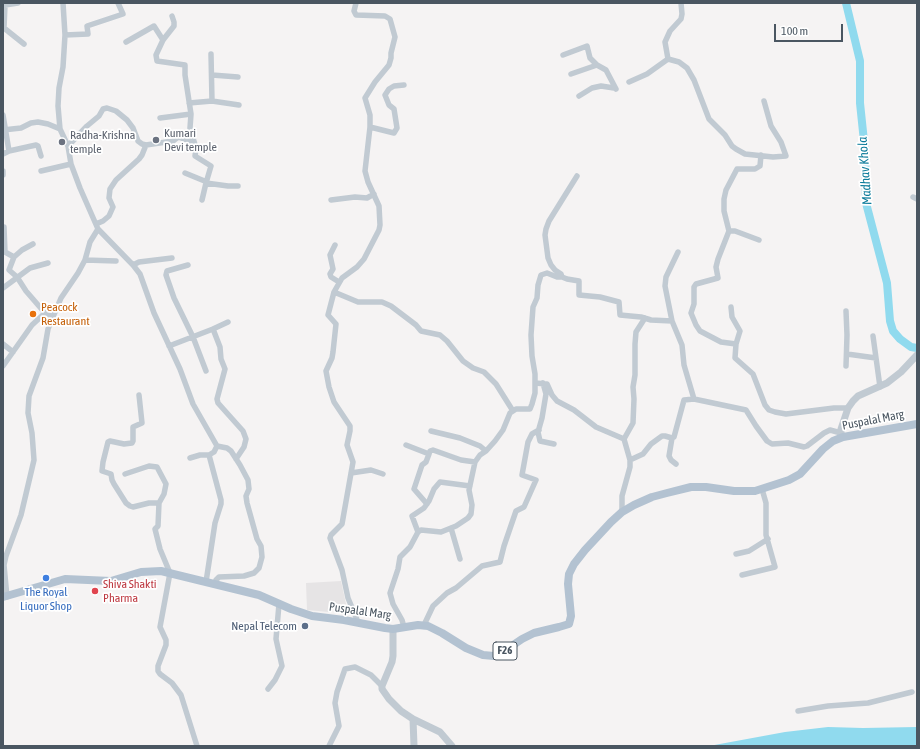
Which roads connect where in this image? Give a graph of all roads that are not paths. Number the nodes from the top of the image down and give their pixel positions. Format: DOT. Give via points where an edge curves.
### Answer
graph roads {
  1 [pos="18,3"];
  2 [pos="64,3"];
  3 [pos="118,3"];
  4 [pos="356,3"];
  5 [pos="681,3"];
  6 [pos="172,16"];
  7 [pos="65,35"];
  8 [pos="163,40"];
  9 [pos="126,42"];
  10 [pos="24,44"];
  11 [pos="211,54"];
  12 [pos="563,56"];
  13 [pos="668,59"];
  14 [pos="597,65"];
  15 [pos="571,74"];
  16 [pos="212,75"];
  17 [pos="238,77"];
  18 [pos="629,82"];
  19 [pos="404,85"];
  20 [pos="579,96"];
  21 [pos="212,101"];
  22 [pos="764,101"];
  23 [pos="189,103"];
  24 [pos="239,105"];
  25 [pos="191,114"];
  26 [pos="3,117"];
  27 [pos="160,118"];
  28 [pos="370,127"];
  29 [pos="60,129"];
  30 [pos="4,130"];
  31 [pos="193,142"];
  32 [pos="146,145"];
  33 [pos="68,146"];
  34 [pos="6,153"];
  35 [pos="761,154"];
  36 [pos="41,156"];
  37 [pos="71,164"];
  38 [pos="3,171"];
  39 [pos="41,171"];
  40 [pos="185,173"];
  41 [pos="3,175"];
  42 [pos="577,176"];
  43 [pos="206,183"];
  44 [pos="238,186"];
  45 [pos="374,194"];
  46 [pos="202,200"];
  47 [pos="331,200"];
  48 [pos="97,226"];
  49 [pos="4,230"];
  50 [pos="729,231"];
  51 [pos="759,240"];
  52 [pos="33,244"];
  53 [pos="336,245"];
  54 [pos="678,252"];
  55 [pos="14,257"];
  56 [pos="172,258"];
  57 [pos="84,260"];
  58 [pos="116,261"];
  59 [pos="48,262"];
  60 [pos="133,265"];
  61 [pos="188,265"];
  62 [pos="18,277"];
  63 [pos="562,277"];
  64 [pos="339,282"];
  65 [pos="3,288"];
  66 [pos="334,292"];
  67 [pos="731,307"];
  68 [pos="846,310"];
  69 [pos="45,313"];
  70 [pos="53,317"];
  71 [pos="645,318"];
  72 [pos="672,321"];
  73 [pos="228,322"];
  74 [pos="213,329"];
  75 [pos="873,336"];
  76 [pos="193,337"];
  77 [pos="3,344"];
  78 [pos="736,344"];
  79 [pos="170,346"];
  80 [pos="13,352"];
  81 [pos="846,354"];
  82 [pos="917,355"];
  83 [pos="876,358"];
  84 [pos="3,366"];
  85 [pos="846,366"];
  86 [pos="206,371"];
  87 [pos="535,383"];
  88 [pos="543,384"];
  89 [pos="880,387"];
  90 [pos="139,395"];
  91 [pos="694,399"];
  92 [pos="848,408"];
  93 [pos="513,411"];
  94 [pos="917,424"];
  95 [pos="539,430"];
  96 [pos="431,431"];
  97 [pos="842,435"];
  98 [pos="672,438"];
  99 [pos="624,439"];
  100 [pos="554,444"];
  101 [pos="406,445"];
  102 [pos="217,446"];
  103 [pos="486,451"];
  104 [pos="429,454"];
  105 [pos="209,455"];
  106 [pos="190,458"];
  107 [pos="236,459"];
  108 [pos="630,460"];
  109 [pos="475,462"];
  110 [pos="676,464"];
  111 [pos="351,473"];
  112 [pos="125,474"];
  113 [pos="383,474"];
  114 [pos="470,486"];
  115 [pos="762,489"];
  116 [pos="159,502"];
  117 [pos="427,504"];
  118 [pos="622,512"];
  119 [pos="451,528"];
  120 [pos="418,532"];
  121 [pos="768,539"];
  122 [pos="736,554"];
  123 [pos="460,559"];
  124 [pos="170,573"];
  125 [pos="742,575"];
  126 [pos="206,582"];
  127 [pos="215,584"];
  128 [pos="5,597"];
  129 [pos="279,604"];
  130 [pos="358,622"];
  131 [pos="424,625"];
  132 [pos="404,627"];
  133 [pos="393,628"];
  134 [pos="382,686"];
  135 [pos="268,689"];
  136 [pos="912,692"];
  137 [pos="798,711"];
  138 [pos="413,719"];
  139 [pos="197,746"];
  140 [pos="329,746"];
  141 [pos="414,746"];
  142 [pos="452,746"];
  1 -- 10 [label="street" via="5,5 4,28"];
  2 -- 7 [label="street"];
  3 -- 7 [label="street" via="123,14 87,26 88,34"];
  4 -- 28 [label="street" via="356,15 387,16 392,22 395,34 389,65 365,98 370,115"];
  5 -- 13 [label="street" via="682,19 670,31 665,42"];
  6 -- 8 [label="street" via="174,26"];
  7 -- 29 [label="street" via="64,67 58,106"];
  8 -- 9 [label="street" via="154,26"];
  8 -- 23 [label="street" via="156,61 185,65 184,75"];
  11 -- 16 [label="street"];
  12 -- 14 [label="street" via="587,46 590,58"];
  13 -- 18 [label="street" via="647,74"];
  13 -- 35 [label="street" via="687,68 709,119 732,146 742,153"];
  14 -- 15 [label="street"];
  14 -- 20 [label="street" via="606,70 615,88 597,86"];
  16 -- 17 [label="street"];
  16 -- 21 [label="street"];
  19 -- 28 [label="street" via="394,86 385,95 394,109 397,128 394,133"];
  21 -- 23 [label="street"];
  21 -- 24 [label="street"];
  22 -- 35 [label="street" via="770,126 781,142 786,156 773,157"];
  23 -- 25 [label="street"];
  25 -- 27 [label="street"];
  25 -- 31 [label="street"];
  26 -- 30 [label="street"];
  28 -- 45 [label="street" via="365,170"];
  29 -- 30 [label="street" via="38,122"];
  29 -- 33 [label="street"];
  30 -- 34 [label="street"];
  31 -- 32 [label="street" via="178,137 173,141"];
  31 -- 43 [label="street" via="196,148 195,156 211,166"];
  32 -- 33 [label="street" via="138,141 127,120 116,111 107,108 103,109"];
  32 -- 48 [label="street" via="139,159 110,189 112,207 109,216"];
  33 -- 37 [label="street"];
  34 -- 36 [label="street" via="36,145"];
  35 -- 50 [label="street" via="760,166 736,169 726,190 724,211"];
  37 -- 39 [label="street"];
  37 -- 48 [label="street"];
  38 -- 41 [label="street"];
  40 -- 43 [label="street"];
  42 -- 63 [label="street" via="549,221 545,235 548,258"];
  43 -- 44 [label="street"];
  43 -- 46 [label="street"];
  45 -- 47 [label="street" via="367,198"];
  45 -- 64 [label="street" via="380,212 379,230 360,263"];
  48 -- 57 [label="street"];
  48 -- 60 [label="street"];
  49 -- 55 [label="street" via="5,252"];
  50 -- 51 [label="street"];
  50 -- 78 [label="street" via="716,267 718,278 694,285 694,304 691,313 700,331 721,342"];
  52 -- 55 [label="street"];
  53 -- 64 [label="street" via="330,255 333,268 330,274"];
  54 -- 72 [label="street" via="666,277 665,286"];
  55 -- 62 [label="street" via="9,269"];
  56 -- 60 [label="street"];
  57 -- 58 [label="street"];
  57 -- 70 [label="street" via="61,298"];
  59 -- 62 [label="street" via="30,268"];
  60 -- 79 [label="street" via="140,274 154,313"];
  61 -- 76 [label="street" via="167,271 166,275"];
  62 -- 65 [label="street"];
  62 -- 69 [label="street"];
  63 -- 71 [label="street" via="579,281 579,295 619,302 620,315"];
  63 -- 87 [label="street" via="547,273 541,275 531,323"];
  64 -- 66 [label="street"];
  66 -- 93 [label="street" via="358,302 382,302 416,324 421,331 440,335 463,361 484,372 496,384"];
  66 -- 111 [label="street" via="328,315 336,324 332,358 326,371 334,402 350,426 347,445 353,462"];
  67 -- 78 [label="street" via="732,317 740,331"];
  68 -- 81 [label="street"];
  69 -- 70 [label="street"];
  69 -- 80 [label="street" via="32,325"];
  70 -- 128 [label="street" via="48,329 43,358 29,396 28,413 34,460 21,515 4,565"];
  71 -- 72 [label="street"];
  71 -- 99 [label="street" via="636,332 633,423"];
  72 -- 91 [label="street" via="682,345 684,365"];
  73 -- 74 [label="street"];
  74 -- 76 [label="street"];
  74 -- 107 [label="street" via="225,369 218,402 243,431 246,439"];
  75 -- 83 [label="street"];
  76 -- 79 [label="street"];
  76 -- 86 [label="street"];
  77 -- 80 [label="street"];
  78 -- 92 [label="street" via="736,358 753,374 760,395 769,410 786,414"];
  79 -- 102 [label="street" via="193,404"];
  80 -- 84 [label="street"];
  81 -- 83 [label="street"];
  81 -- 85 [label="street"];
  82 -- 89 [label="street"];
  83 -- 89 [label="street"];
  87 -- 88 [label="street"];
  87 -- 93 [label="street" via="530,408"];
  88 -- 95 [label="street" via="546,394"];
  88 -- 99 [label="street" via="548,386 557,401 596,427"];
  89 -- 92 [label="street" via="858,396"];
  90 -- 116 [label="street" via="142,423 133,427 132,443 108,442 102,470 111,474 114,484 130,506"];
  91 -- 97 [label="street" via="746,410 767,441 772,444 788,443 804,447 830,430"];
  91 -- 98 [label="street" via="684,400"];
  92 -- 97 [label="street"];
  93 -- 103 [label="street" via="503,430"];
  94 -- 97 [label="main road, Puspalal Marg / F26"];
  95 -- 100 [label="street" via="540,441"];
  95 -- 131 [label="street" via="532,434 528,442 522,475 536,480 524,507 516,511 500,562 482,566 447,593 433,606"];
  96 -- 103 [label="street" via="460,438"];
  97 -- 115 [label="main road, Puspalal Marg / F26" via="822,449 800,474"];
  98 -- 108 [label="street" via="662,436 643,454"];
  98 -- 110 [label="street" via="670,459"];
  99 -- 108 [label="street"];
  101 -- 104 [label="street"];
  102 -- 105 [label="street"];
  102 -- 107 [label="street" via="227,448"];
  103 -- 109 [label="street"];
  104 -- 109 [label="street" via="433,450"];
  104 -- 117 [label="street" via="422,465 414,489"];
  105 -- 106 [label="street"];
  105 -- 126 [label="street" via="221,500"];
  107 -- 127 [label="street" via="248,480 247,503 262,557 259,568 254,573 220,578"];
  108 -- 118 [label="street" via="622,496"];
  109 -- 114 [label="street"];
  111 -- 113 [label="street" via="371,470"];
  111 -- 130 [label="street" via="342,524 330,538"];
  112 -- 116 [label="street" via="157,466 166,484"];
  114 -- 117 [label="street" via="440,482"];
  114 -- 119 [label="street" via="471,514 465,521"];
  115 -- 118 [label="main road, Puspalal Marg / F26" via="746,492 706,487 680,489 652,497"];
  115 -- 121 [label="street" via="766,503"];
  116 -- 124 [label="street" via="158,526 155,529"];
  117 -- 120 [label="street" via="412,516"];
  118 -- 131 [label="main road, Puspalal Marg / F26" via="585,550 569,574 571,620 566,626 534,633 500,654 489,656 466,648"];
  119 -- 120 [label="street" via="441,532"];
  119 -- 123 [label="street"];
  120 -- 132 [label="street" via="410,547 400,557 390,593"];
  121 -- 122 [label="street" via="749,551"];
  121 -- 125 [label="street" via="774,567"];
  124 -- 126 [label="main road, Puspalal Marg"];
  124 -- 128 [label="main road, Puspalal Marg" via="149,571 111,581 65,579"];
  124 -- 139 [label="street" via="160,627 166,645 158,671 181,695"];
  126 -- 127 [label="main road, Puspalal Marg"];
  127 -- 129 [label="main road, Puspalal Marg" via="259,595"];
  129 -- 130 [label="main road, Puspalal Marg" via="312,616"];
  129 -- 135 [label="street" via="276,639 282,666"];
  130 -- 133 [label="main road, Puspalal Marg"];
  131 -- 132 [label="main road, Puspalal Marg"];
  132 -- 133 [label="main road, Puspalal Marg"];
  133 -- 134 [label="street" via="392,662"];
  134 -- 138 [label="street" via="389,699"];
  134 -- 140 [label="street" via="371,675 355,667 345,669 335,703 339,726"];
  136 -- 137 [label="street" via="868,703"];
  138 -- 141 [label="street"];
  138 -- 142 [label="street" via="440,732"];
}
